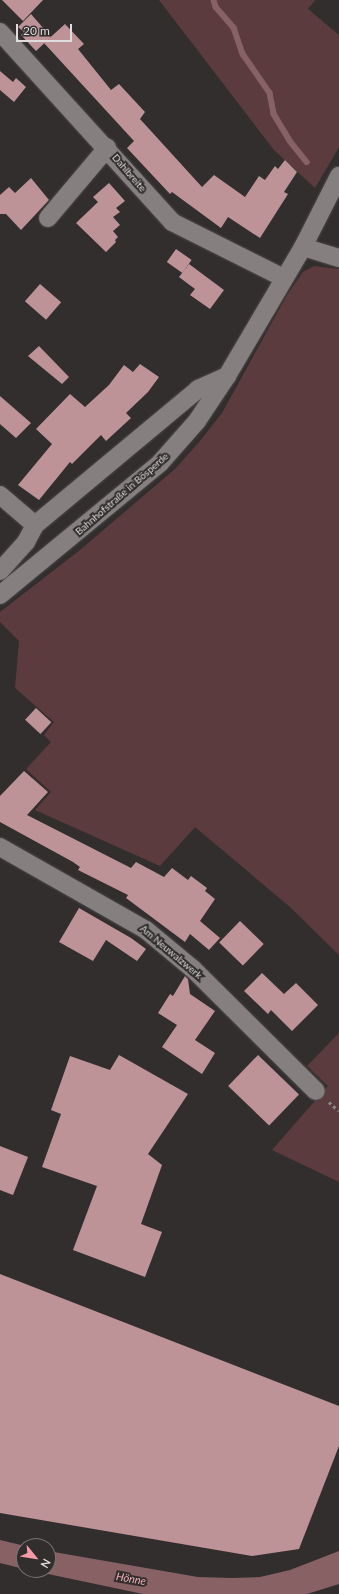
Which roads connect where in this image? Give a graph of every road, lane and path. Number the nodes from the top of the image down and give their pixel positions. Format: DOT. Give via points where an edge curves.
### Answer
graph roads {
  1 [pos="0,32"];
  2 [pos="107,148"];
  3 [pos="339,176"];
  4 [pos="48,218"];
  5 [pos="302,247"];
  6 [pos="339,258"];
  7 [pos="284,278"];
  8 [pos="227,376"];
  9 [pos="0,495"];
  10 [pos="35,525"];
  11 [pos="0,571"];
  12 [pos="0,595"];
  13 [pos="0,846"];
  14 [pos="316,1091"];
  1 -- 2 [label="street, Dahlbreite"];
  2 -- 4 [label="street"];
  2 -- 7 [label="street, Dahlbreite" via="172,222"];
  3 -- 5 [label="street, Bahnhofstraße in Bösperde"];
  5 -- 6 [label="street"];
  5 -- 7 [label="street, Bahnhofstraße in Bösperde"];
  7 -- 8 [label="street, Bahnhofstraße in Bösperde"];
  8 -- 10 [label="street" via="198,389"];
  8 -- 12 [label="street, Bahnhofstraße in Bösperde" via="198,421 160,463"];
  9 -- 10 [label="street"];
  10 -- 11 [label="street" via="26,542"];
  13 -- 14 [label="street, Am Neuwalzwerk" via="146,930 193,969"];
}
